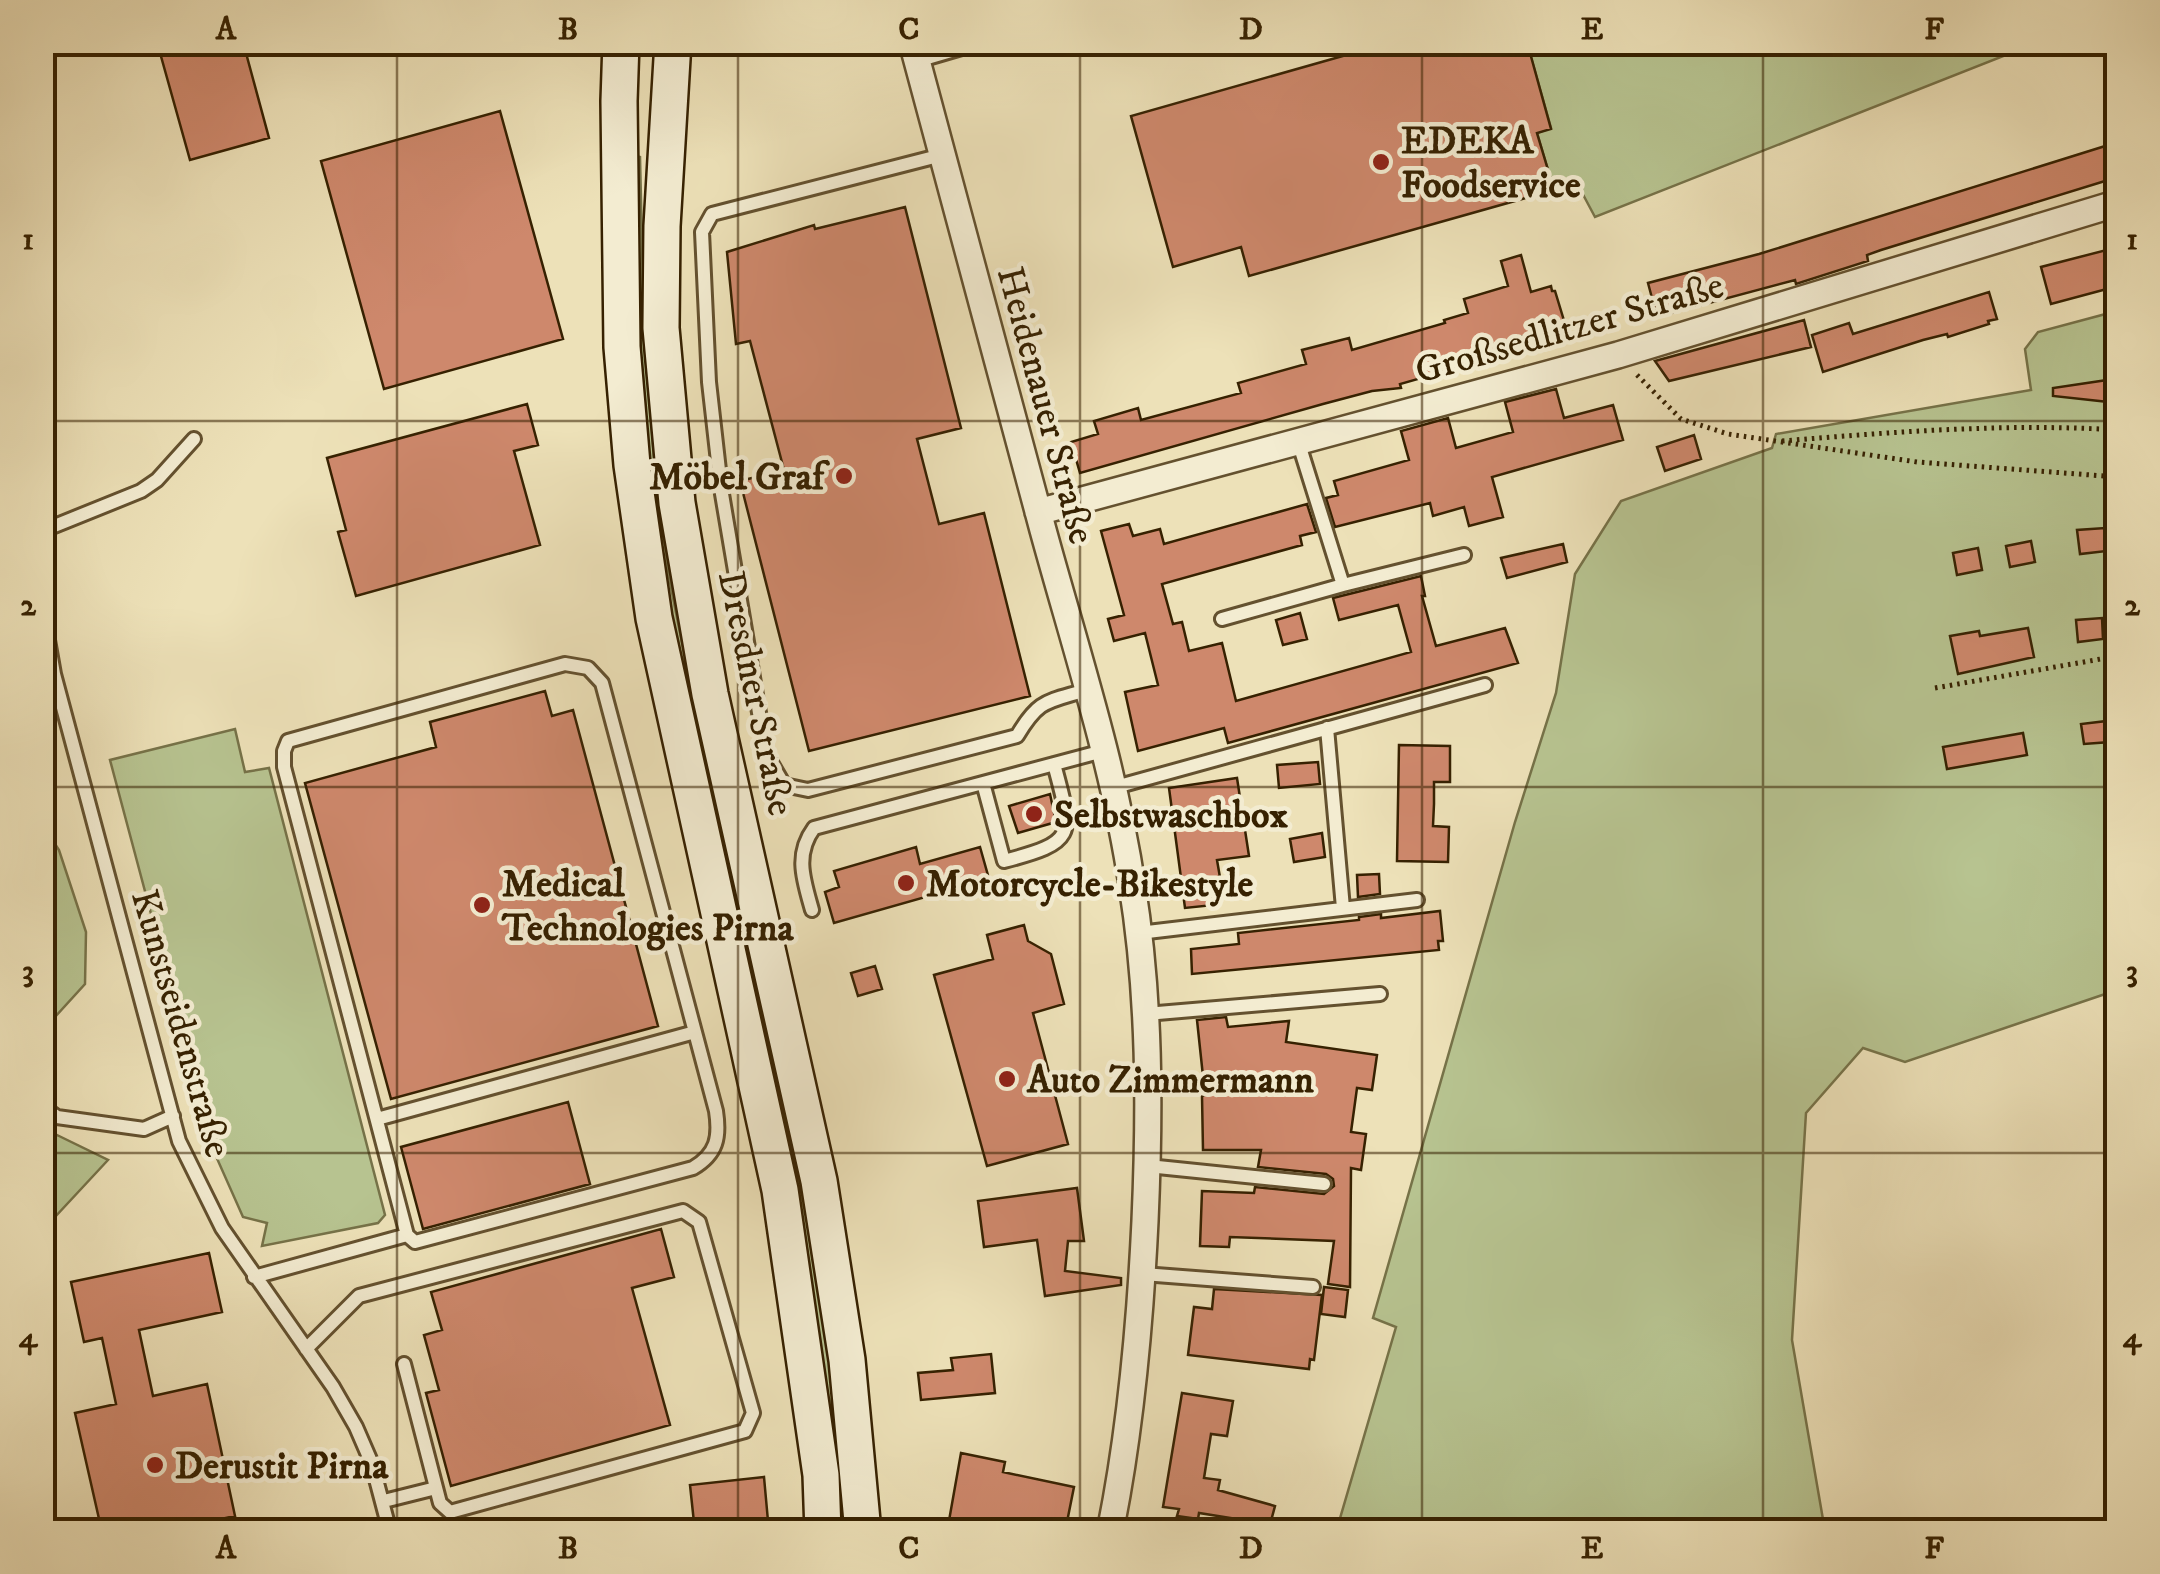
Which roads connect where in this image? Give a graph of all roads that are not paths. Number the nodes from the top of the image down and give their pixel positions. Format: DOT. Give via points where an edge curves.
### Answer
graph roads {
  1 [pos="621,42"];
  2 [pos="673,42"];
  3 [pos="982,42"];
  4 [pos="915,52"];
  5 [pos="942,155"];
  6 [pos="2118,203"];
  7 [pos="194,439"];
  8 [pos="1298,441"];
  9 [pos="1038,512"];
  10 [pos="42,531"];
  11 [pos="1464,555"];
  12 [pos="1343,585"];
  13 [pos="42,606"];
  14 [pos="1222,619"];
  15 [pos="1485,685"];
  16 [pos="1086,690"];
  17 [pos="1327,728"];
  18 [pos="1103,751"];
  19 [pos="1054,764"];
  20 [pos="984,783"];
  21 [pos="1112,788"];
  22 [pos="1417,900"];
  23 [pos="1343,908"];
  24 [pos="812,910"];
  25 [pos="1139,933"];
  26 [pos="1380,994"];
  27 [pos="1146,1014"];
  28 [pos="695,1032"];
  29 [pos="48,1067"];
  30 [pos="173,1116"];
  31 [pos="376,1119"];
  32 [pos="1148,1166"];
  33 [pos="1324,1184"];
  34 [pos="407,1235"];
  35 [pos="1143,1274"];
  36 [pos="254,1277"];
  37 [pos="1313,1287"];
  38 [pos="306,1349"];
  39 [pos="404,1364"];
  40 [pos="436,1488"];
  41 [pos="384,1501"];
  42 [pos="390,1532"];
  43 [pos="823,1532"];
  44 [pos="863,1532"];
  45 [pos="1110,1532"];
  1 -- 43 [label="main road" via="622,347 635,484 654,618 780,1190 821,1474"];
  2 -- 44 [label="main road, Dresdner Straße" via="661,328 677,502 710,694 818,1181 847,1360"];
  3 -- 4 [label="lane"];
  4 -- 5 [label="street, Heidenauer Straße"];
  5 -- 9 [label="street, Heidenauer Straße"];
  5 -- 16 [label="lane" via="712,214 702,232 721,488 766,754 784,785 808,790 1017,736 1032,710"];
  6 -- 8 [label="street, Großsedlitzer Straße" via="1618,355"];
  7 -- 10 [label="lane" via="142,491"];
  8 -- 9 [label="street, Großsedlitzer Straße"];
  8 -- 12 [label="lane"];
  9 -- 16 [label="street, Heidenauer Straße"];
  11 -- 12 [label="lane"];
  12 -- 14 [label="lane"];
  13 -- 30 [label="lane, Kunstseidenstraße" via="54,674"];
  15 -- 17 [label="lane"];
  16 -- 18 [label="street, Heidenauer Straße"];
  17 -- 21 [label="lane"];
  17 -- 23 [label="lane"];
  18 -- 19 [label="lane"];
  18 -- 21 [label="street, Heidenauer Straße"];
  19 -- 20 [label="lane"];
  19 -- 20 [label="lane" via="1066,808 1060,842 1004,862"];
  20 -- 24 [label="lane" via="814,828 802,849 801,870"];
  21 -- 25 [label="street, Heidenauer Straße"];
  22 -- 23 [label="lane"];
  23 -- 25 [label="lane"];
  25 -- 27 [label="street, Heidenauer Straße"];
  26 -- 27 [label="lane"];
  27 -- 32 [label="street, Heidenauer Straße"];
  28 -- 31 [label="lane"];
  28 -- 31 [label="lane" via="602,683 588,668 565,664 430,700 288,742 284,751"];
  28 -- 34 [label="lane" via="718,1126 706,1160 415,1242"];
  29 -- 30 [label="lane" via="43,1107 56,1118 144,1129"];
  30 -- 36 [label="lane, Kunstseidenstraße" via="198,1184"];
  31 -- 34 [label="lane"];
  32 -- 33 [label="lane"];
  32 -- 35 [label="street, Heidenauer Straße"];
  34 -- 36 [label="lane"];
  35 -- 37 [label="lane"];
  35 -- 45 [label="street, Heidenauer Straße"];
  36 -- 38 [label="lane, Kunstseidenstraße"];
  38 -- 40 [label="lane" via="359,1296 683,1210 699,1222 753,1413 745,1430 450,1512"];
  38 -- 41 [label="lane, Kunstseidenstraße" via="356,1428"];
  39 -- 40 [label="lane"];
  40 -- 41 [label="lane"];
  41 -- 42 [label="lane, Kunstseidenstraße"];
}
